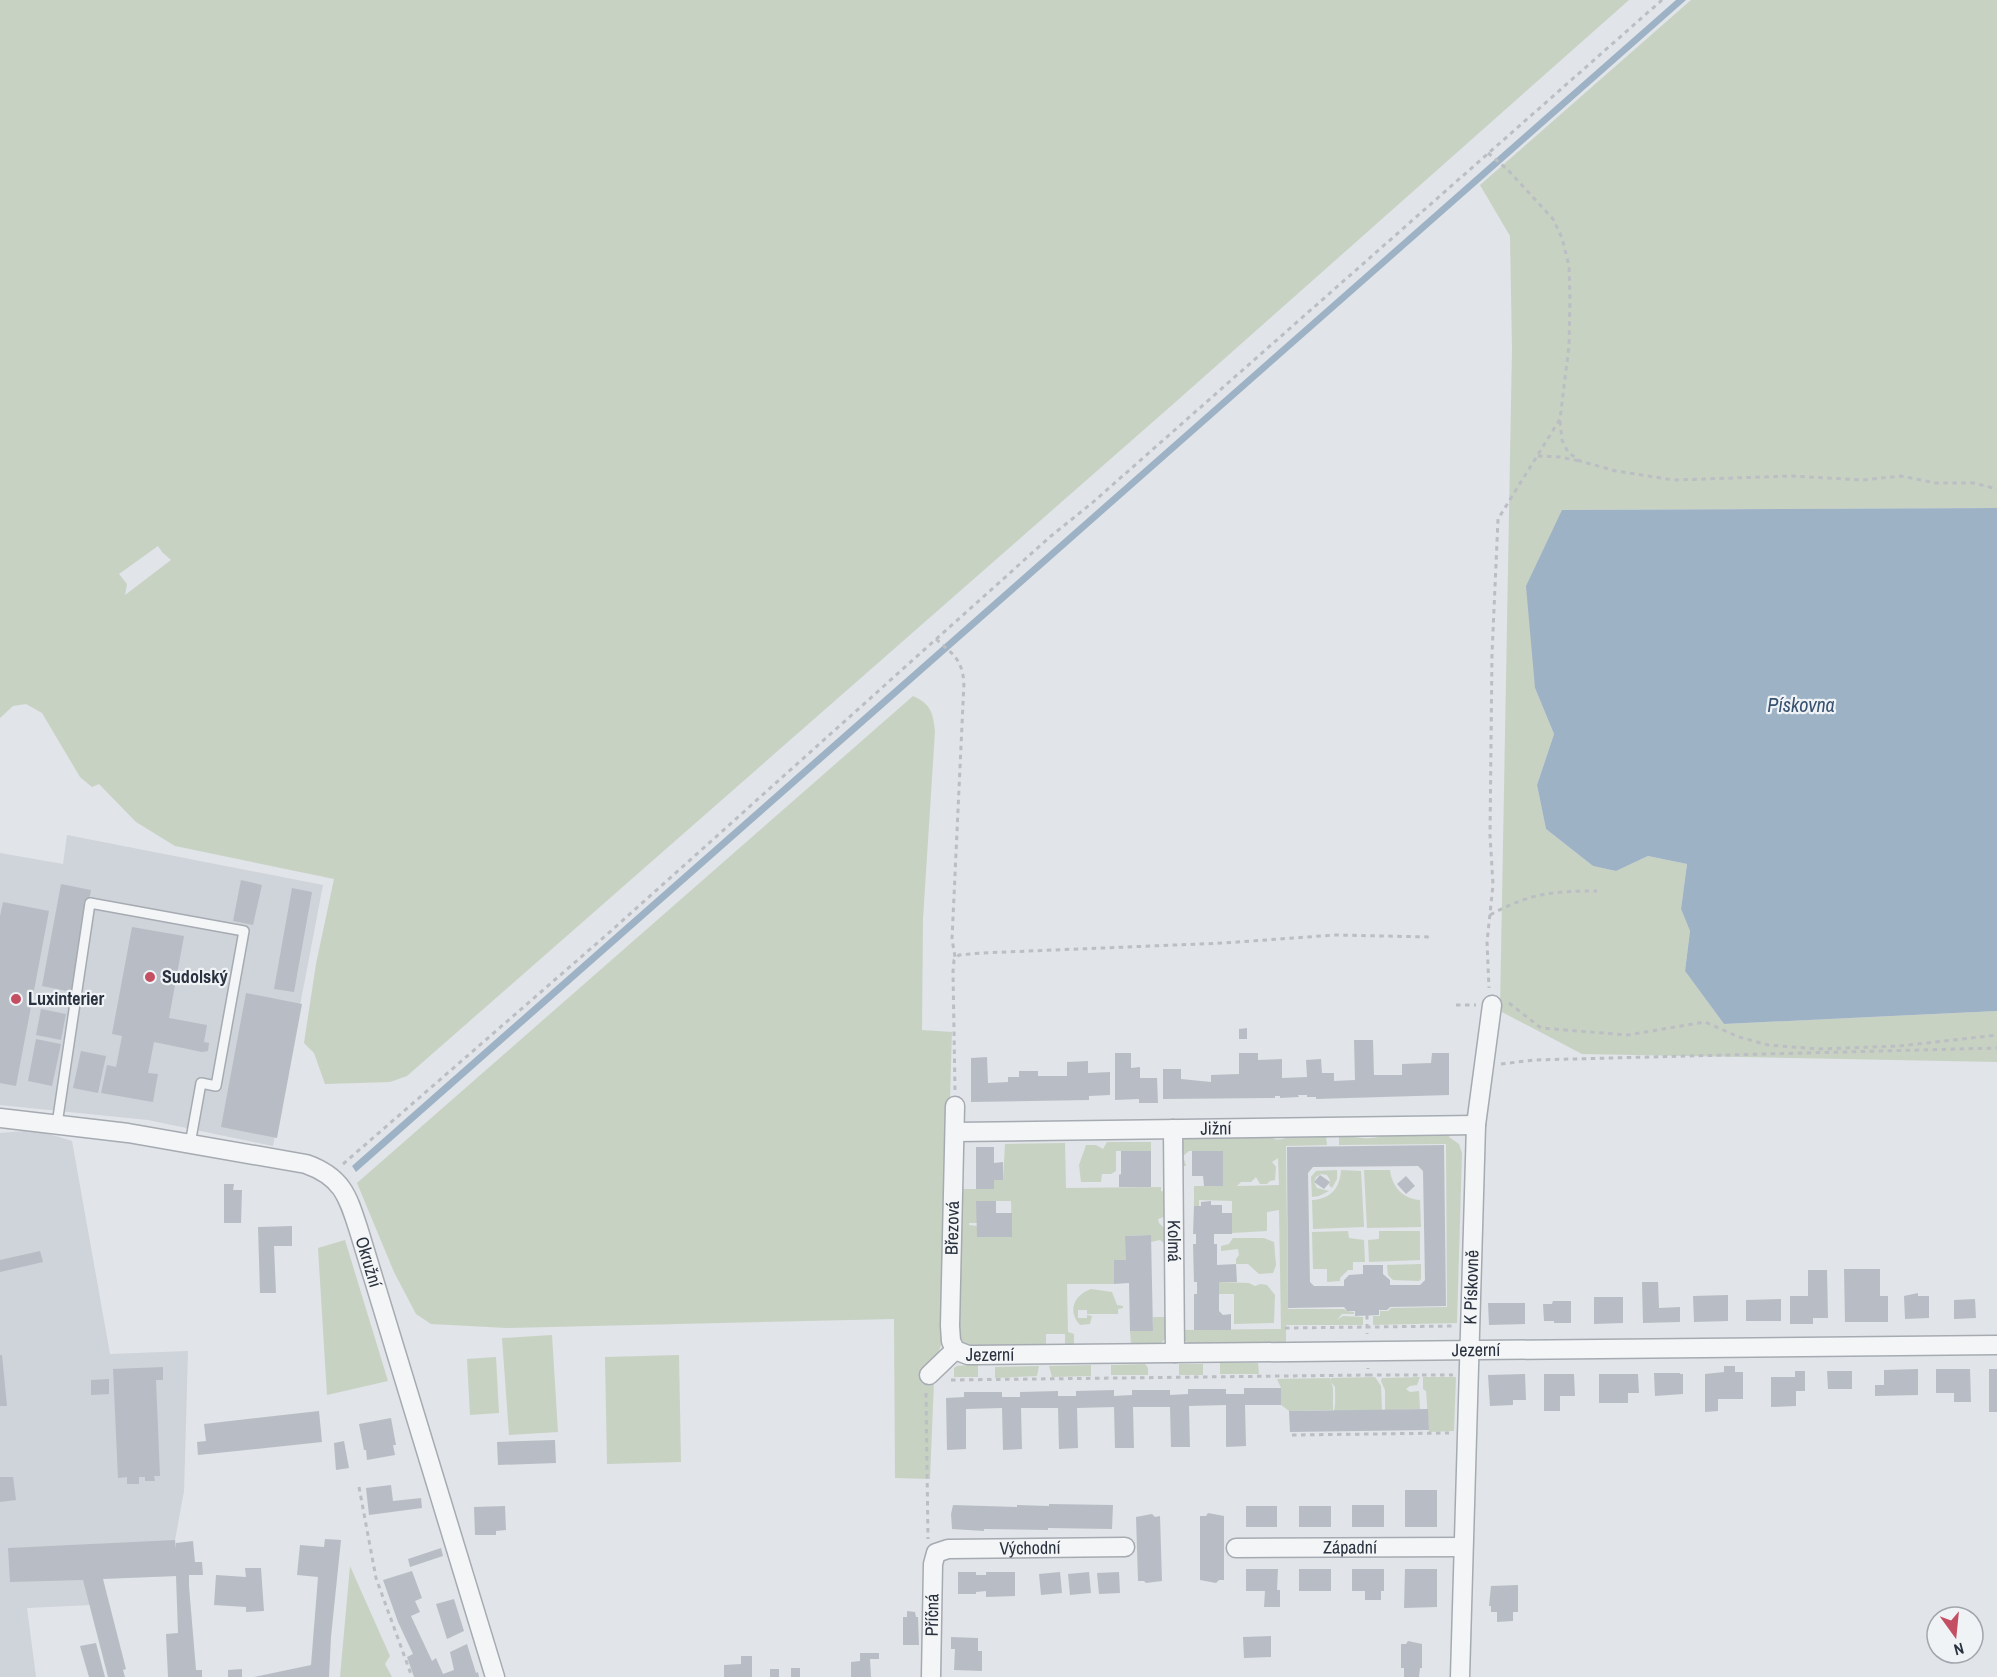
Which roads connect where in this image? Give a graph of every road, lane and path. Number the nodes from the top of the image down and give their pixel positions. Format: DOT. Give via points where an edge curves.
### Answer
graph roads {
  1 [pos="1662,0"];
  2 [pos="1488,153"];
  3 [pos="1560,419"];
  4 [pos="1537,456"];
  5 [pos="1580,461"];
  6 [pos="1997,489"];
  7 [pos="936,639"];
  8 [pos="1597,891"];
  9 [pos="1490,915"];
  10 [pos="1431,937"];
  11 [pos="955,957"];
  12 [pos="1489,987"];
  13 [pos="1499,1000"];
  14 [pos="1997,1035"];
  15 [pos="1997,1048"];
  16 [pos="1485,1066"];
  17 [pos="956,1106"];
  18 [pos="0,1118"];
  19 [pos="57,1124"];
  20 [pos="1476,1125"];
  21 [pos="1173,1129"];
  22 [pos="955,1132"];
  23 [pos="190,1144"];
  24 [pos="342,1165"];
  25 [pos="1367,1315"];
  26 [pos="1459,1326"];
  27 [pos="1367,1327"];
  28 [pos="1286,1328"];
  29 [pos="1368,1343"];
  30 [pos="1997,1345"];
  31 [pos="955,1350"];
  32 [pos="1470,1350"];
  33 [pos="1175,1353"];
  34 [pos="1368,1360"];
  35 [pos="951,1369"];
  36 [pos="929,1375"];
  37 [pos="1368,1375"];
  38 [pos="1457,1375"];
  39 [pos="1456,1433"];
  40 [pos="1292,1435"];
  41 [pos="359,1487"];
  42 [pos="1125,1547"];
  43 [pos="1464,1547"];
  44 [pos="1236,1548"];
  45 [pos="936,1553"];
  46 [pos="412,1677"];
  47 [pos="495,1677"];
  48 [pos="931,1677"];
  49 [pos="1461,1677"];
  1 -- 2 [label="path"];
  2 -- 3 [label="path" via="1553,219 1562,238 1569,266 1569,346"];
  2 -- 7 [label="path"];
  3 -- 4 [label="path"];
  3 -- 5 [label="path" via="1562,440"];
  4 -- 5 [label="path"];
  4 -- 9 [label="path" via="1498,519 1490,835 1494,885"];
  5 -- 6 [label="path" via="1674,480 1792,476 1863,480 1901,476"];
  7 -- 11 [label="path" via="959,660 964,682 952,939"];
  7 -- 24 [label="path" via="611,931"];
  8 -- 9 [label="path" via="1531,896"];
  9 -- 12 [label="path"];
  10 -- 11 [label="path" via="1335,934 1224,943 981,952"];
  11 -- 17 [label="path"];
  12 -- 13 [label="path"];
  12 -- 13 [label="path"];
  13 -- 14 [label="path" via="1541,1028 1627,1035 1705,1022 1768,1045 1818,1049 1899,1046"];
  13 -- 16 [label="street, K Pískovně"];
  15 -- 16 [label="path" via="1534,1060"];
  16 -- 20 [label="street, K Pískovně"];
  17 -- 22 [label="street, Březová"];
  18 -- 19 [label="street, Okružní"];
  19 -- 23 [label="street, Okružní"];
  19 -- 23 [label="lane" via="90,903 244,931 216,1086 201,1083"];
  20 -- 21 [label="street, Jižní"];
  20 -- 32 [label="street, K Pískovně"];
  21 -- 22 [label="street, Jižní"];
  21 -- 33 [label="street, Kolmá"];
  22 -- 31 [label="street, Březová" via="950,1326"];
  23 -- 47 [label="street, Okružní" via="306,1164 332,1177 346,1194"];
  25 -- 27 [label="path"];
  26 -- 27 [label="path"];
  27 -- 28 [label="path"];
  27 -- 29 [label="path"];
  30 -- 32 [label="street, Jezerní"];
  31 -- 33 [label="street, Jezerní" via="968,1355"];
  31 -- 36 [label="street"];
  32 -- 33 [label="street, Jezerní"];
  32 -- 43 [label="street, K Pískovně"];
  34 -- 37 [label="path"];
  35 -- 37 [label="path" via="951,1380"];
  36 -- 45 [label="path" via="925,1379 928,1540"];
  37 -- 38 [label="path"];
  39 -- 40 [label="path"];
  41 -- 46 [label="path" via="376,1578"];
  42 -- 45 [label="street, Východní" via="948,1549"];
  43 -- 44 [label="street, Západní"];
  43 -- 49 [label="street, K Pískovně"];
  45 -- 48 [label="street, Příčná"];
}
